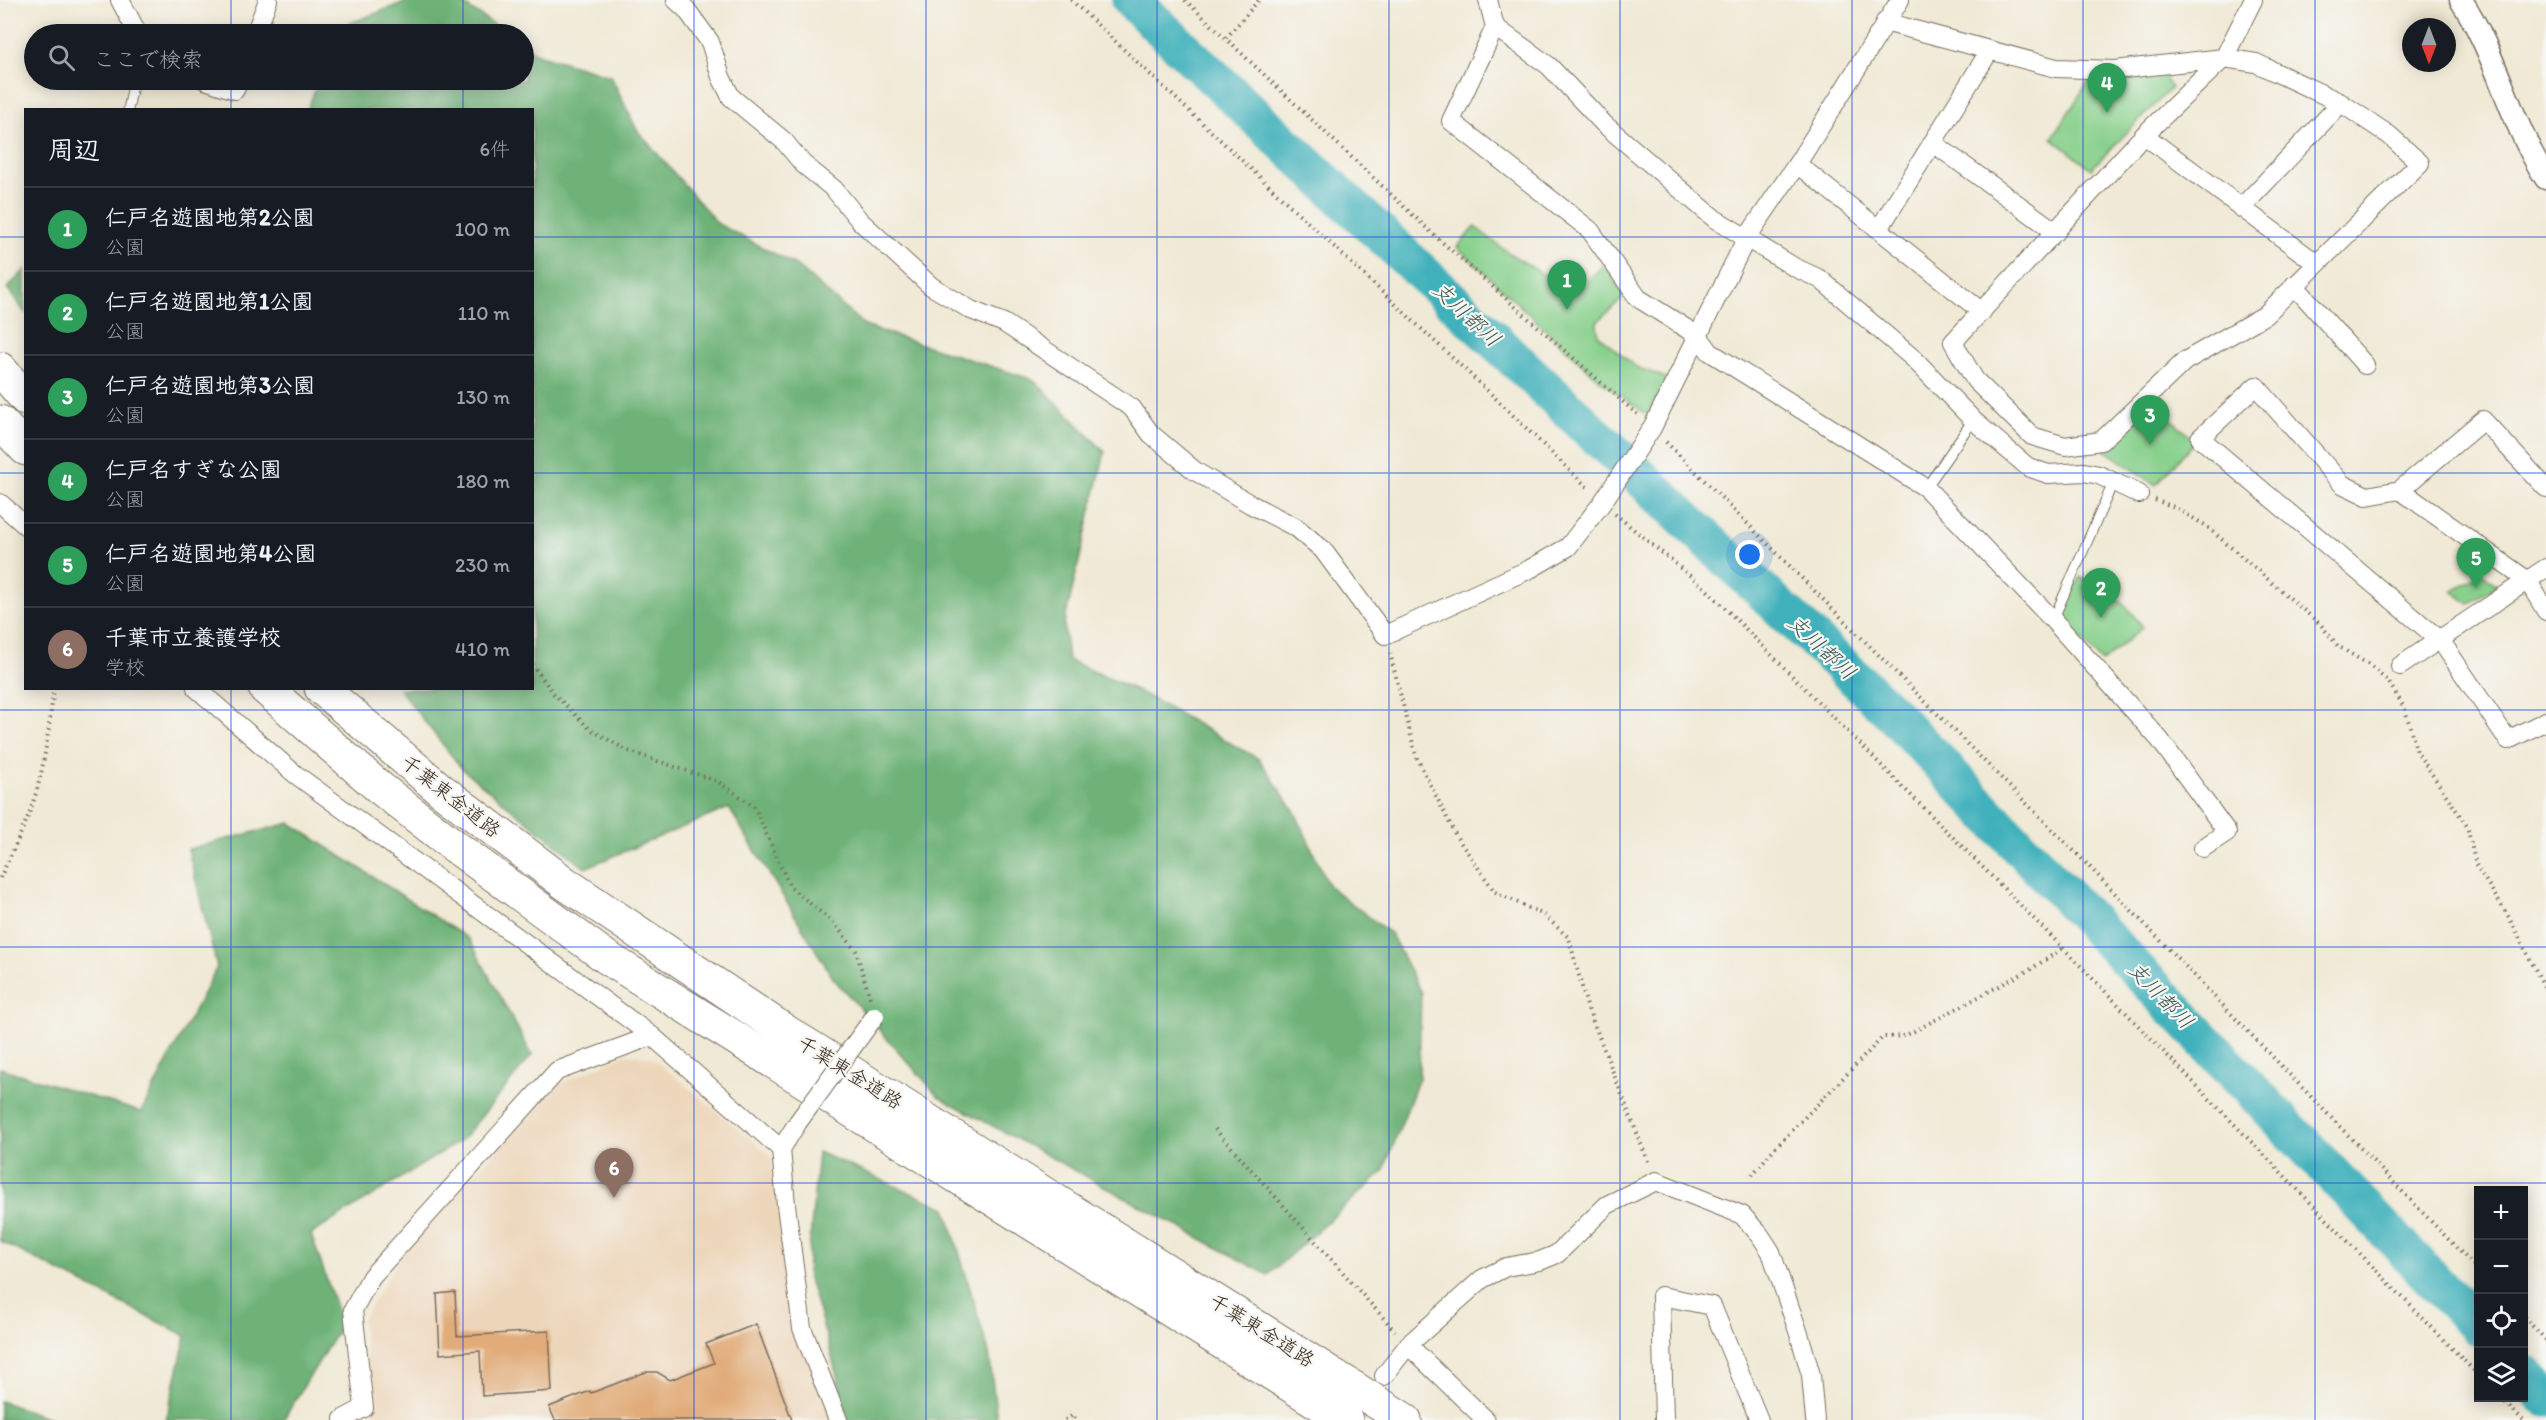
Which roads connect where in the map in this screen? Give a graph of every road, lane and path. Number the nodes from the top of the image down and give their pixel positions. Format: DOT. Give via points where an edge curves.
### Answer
graph roads {
  1 [pos="120,0"];
  2 [pos="268,0"];
  3 [pos="676,0"];
  4 [pos="1071,0"];
  5 [pos="1185,0"];
  6 [pos="1259,0"];
  7 [pos="1488,0"];
  8 [pos="1900,0"];
  9 [pos="2253,0"];
  10 [pos="2461,0"];
  11 [pos="1885,22"];
  12 [pos="133,24"];
  13 [pos="259,24"];
  14 [pos="1495,27"];
  15 [pos="1226,38"];
  16 [pos="1990,50"];
  17 [pos="2224,58"];
  18 [pos="132,90"];
  19 [pos="2341,104"];
  20 [pos="128,108"];
  21 [pos="2144,135"];
  22 [pos="1932,142"];
  23 [pos="1797,164"];
  24 [pos="2546,178"];
  25 [pos="2241,208"];
  26 [pos="1879,229"];
  27 [pos="2056,232"];
  28 [pos="1746,239"];
  29 [pos="2316,263"];
  30 [pos="2294,285"];
  31 [pos="1982,312"];
  32 [pos="1698,336"];
  33 [pos="2365,365"];
  34 [pos="0,369"];
  35 [pos="24,397"];
  36 [pos="1973,420"];
  37 [pos="0,422"];
  38 [pos="1652,428"];
  39 [pos="24,447"];
  40 [pos="2113,483"];
  41 [pos="1926,488"];
  42 [pos="2546,488"];
  43 [pos="2400,490"];
  44 [pos="2139,494"];
  45 [pos="0,503"];
  46 [pos="1602,503"];
  47 [pos="24,524"];
  48 [pos="2546,568"];
  49 [pos="2528,581"];
  50 [pos="2546,610"];
  51 [pos="2053,620"];
  52 [pos="1385,635"];
  53 [pos="2441,641"];
  54 [pos="2400,666"];
  55 [pos="534,667"];
  56 [pos="54,690"];
  57 [pos="198,690"];
  58 [pos="268,690"];
  59 [pos="323,690"];
  60 [pos="2546,721"];
  61 [pos="2203,848"];
  62 [pos="0,878"];
  63 [pos="2063,948"];
  64 [pos="2546,990"];
  65 [pos="874,1016"];
  66 [pos="652,1036"];
  67 [pos="1215,1129"];
  68 [pos="781,1149"];
  69 [pos="1752,1175"];
  70 [pos="1656,1181"];
  71 [pos="2474,1266"];
  72 [pos="2528,1322"];
  73 [pos="2546,1340"];
  74 [pos="1408,1346"];
  75 [pos="2474,1371"];
  76 [pos="1384,1376"];
  77 [pos="2505,1402"];
  78 [pos="340,1419"];
  79 [pos="838,1420"];
  80 [pos="1065,1420"];
  81 [pos="1076,1420"];
  82 [pos="1346,1420"];
  83 [pos="1405,1420"];
  84 [pos="1486,1420"];
  85 [pos="1664,1420"];
  86 [pos="1759,1420"];
  87 [pos="1815,1420"];
  88 [pos="2523,1420"];
  1 -- 12 [label="street"];
  2 -- 13 [label="street"];
  3 -- 52 [label="street" via="710,42 731,97 784,141 802,164 834,189 860,221 931,286 1004,323 1132,408 1151,434 1195,471 1297,528 1323,550"];
  4 -- 46 [label="path"];
  5 -- 15 [label="path"];
  6 -- 15 [label="path"];
  7 -- 14 [label="street"];
  8 -- 11 [label="street"];
  9 -- 17 [label="street"];
  10 -- 24 [label="street" via="2480,30 2533,158"];
  11 -- 16 [label="street"];
  11 -- 23 [label="street"];
  14 -- 28 [label="street" via="1549,66 1604,124 1706,211"];
  14 -- 32 [label="street" via="1451,121 1590,230 1638,298"];
  15 -- 38 [label="path" via="1434,235"];
  16 -- 17 [label="street" via="2056,68 2115,70"];
  16 -- 22 [label="street"];
  17 -- 19 [label="street" via="2256,63"];
  17 -- 21 [label="street"];
  18 -- 20 [label="lane"];
  19 -- 25 [label="street"];
  19 -- 29 [label="street" via="2389,135 2420,163"];
  21 -- 25 [label="street"];
  21 -- 27 [label="street"];
  22 -- 26 [label="street"];
  22 -- 27 [label="street"];
  23 -- 26 [label="street"];
  23 -- 28 [label="street"];
  25 -- 29 [label="street"];
  26 -- 31 [label="street"];
  27 -- 31 [label="street"];
  28 -- 32 [label="street"];
  28 -- 36 [label="street" via="1820,279 1914,359"];
  29 -- 30 [label="street"];
  30 -- 31 [label="street" via="2265,315 2185,362 2101,441 2065,446 2032,436 1975,380 1953,342"];
  30 -- 33 [label="street"];
  32 -- 38 [label="street"];
  32 -- 41 [label="street" via="1710,352"];
  34 -- 35 [label="highway"];
  36 -- 40 [label="street" via="2028,467 2048,474 2084,472"];
  36 -- 41 [label="lane"];
  37 -- 39 [label="highway"];
  38 -- 46 [label="street"];
  38 -- 71 [label="path" via="2078,855"];
  40 -- 44 [label="street"];
  40 -- 51 [label="lane"];
  41 -- 51 [label="street"];
  42 -- 43 [label="street" via="2483,420"];
  43 -- 49 [label="street"];
  43 -- 53 [label="street" via="2367,496 2342,484 2256,386 2200,438"];
  44 -- 64 [label="path" via="2174,507 2205,525 2321,625 2338,646 2388,681 2405,709 2417,752 2467,826 2476,865 2508,916"];
  45 -- 47 [label="street"];
  46 -- 52 [label="street" via="1568,547 1550,559"];
  46 -- 63 [label="path" via="1706,588"];
  48 -- 49 [label="street"];
  49 -- 50 [label="street"];
  49 -- 53 [label="street"];
  51 -- 61 [label="street" via="2160,740 2227,832"];
  52 -- 70 [label="path" via="1416,756 1456,836 1495,892 1544,915 1569,938 1587,1006"];
  53 -- 54 [label="street"];
  53 -- 60 [label="street" via="2508,740"];
  55 -- 65 [label="path" via="554,694 590,729 628,751 717,782 754,806 790,887 835,924 856,951"];
  56 -- 62 [label="path" via="36,793"];
  57 -- 66 [label="street" via="296,774"];
  58 -- 82 [label="highway, 千葉東金道路" via="380,788 606,957"];
  59 -- 83 [label="highway, 千葉東金道路" via="441,790 586,897 785,1031"];
  63 -- 69 [label="path" via="1905,1036 1883,1037"];
  63 -- 75 [label="path"];
  65 -- 68 [label="street, bridge"];
  66 -- 68 [label="street"];
  66 -- 78 [label="street" via="557,1071 371,1276 353,1310 364,1408"];
  67 -- 74 [label="path"];
  68 -- 79 [label="street" via="802,1328"];
  70 -- 74 [label="street" via="1607,1205 1557,1254 1506,1267 1482,1279"];
  70 -- 87 [label="street" via="1742,1215 1760,1235 1771,1252 1800,1337 1811,1375"];
  72 -- 73 [label="path"];
  74 -- 76 [label="street"];
  74 -- 84 [label="street"];
  77 -- 88 [label="path"];
  80 -- 81 [label="path" via="1073,1415"];
  85 -- 86 [label="street" via="1661,1296 1712,1306"];
}
